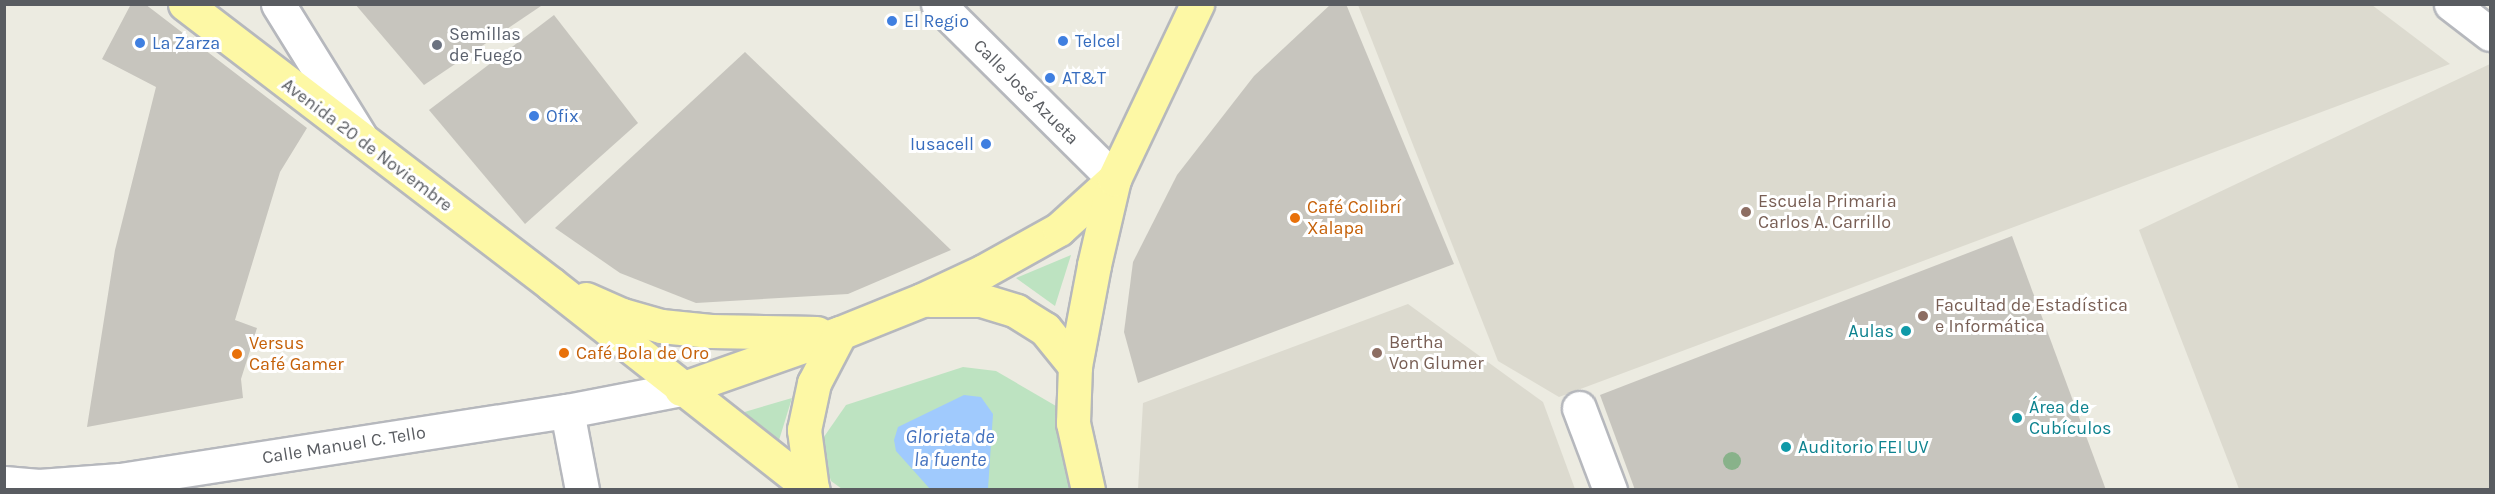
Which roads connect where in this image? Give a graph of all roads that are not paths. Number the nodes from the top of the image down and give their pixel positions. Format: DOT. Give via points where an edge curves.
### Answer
graph roads {
  1 [pos="185,4"];
  2 [pos="278,4"];
  3 [pos="938,4"];
  4 [pos="1197,4"];
  5 [pos="2451,4"];
  6 [pos="2490,34"];
  7 [pos="364,143"];
  8 [pos="1114,179"];
  9 [pos="551,284"];
  10 [pos="921,300"];
  11 [pos="840,333"];
  12 [pos="1075,366"];
  13 [pos="681,389"];
  14 [pos="1579,408"];
  15 [pos="567,411"];
  16 [pos="243,475"];
  17 [pos="4,483"];
  18 [pos="582,489"];
  19 [pos="813,489"];
  20 [pos="1088,489"];
  21 [pos="1610,489"];
  1 -- 7 [label="main road, Avenida 20 de Noviembre"];
  2 -- 7 [label="street"];
  3 -- 8 [label="street, Calle José Azueta"];
  4 -- 8 [label="main road"];
  5 -- 6 [label="street"];
  7 -- 9 [label="main road, Avenida 20 de Noviembre"];
  8 -- 10 [label="main road" via="1059,229 984,271"];
  8 -- 12 [label="main road"];
  9 -- 11 [label="main road, Avenida 20 de Noviembre" via="622,315 661,326 711,331"];
  9 -- 13 [label="main road, Avenida 20 de Noviembre"];
  10 -- 11 [label="main road"];
  10 -- 12 [label="main road" via="981,300 1016,310 1045,329"];
  11 -- 13 [label="main road"];
  11 -- 19 [label="main road" via="814,383 804,430"];
  12 -- 20 [label="main road" via="1073,423"];
  13 -- 15 [label="street, Calle Manuel C. Tello"];
  13 -- 19 [label="main road, Avenida 20 de Noviembre"];
  14 -- 21 [label="street"];
  15 -- 16 [label="street, Calle Manuel C. Tello"];
  15 -- 18 [label="street"];
  16 -- 17 [label="street, Calle Manuel C. Tello" via="39,486"];
}
